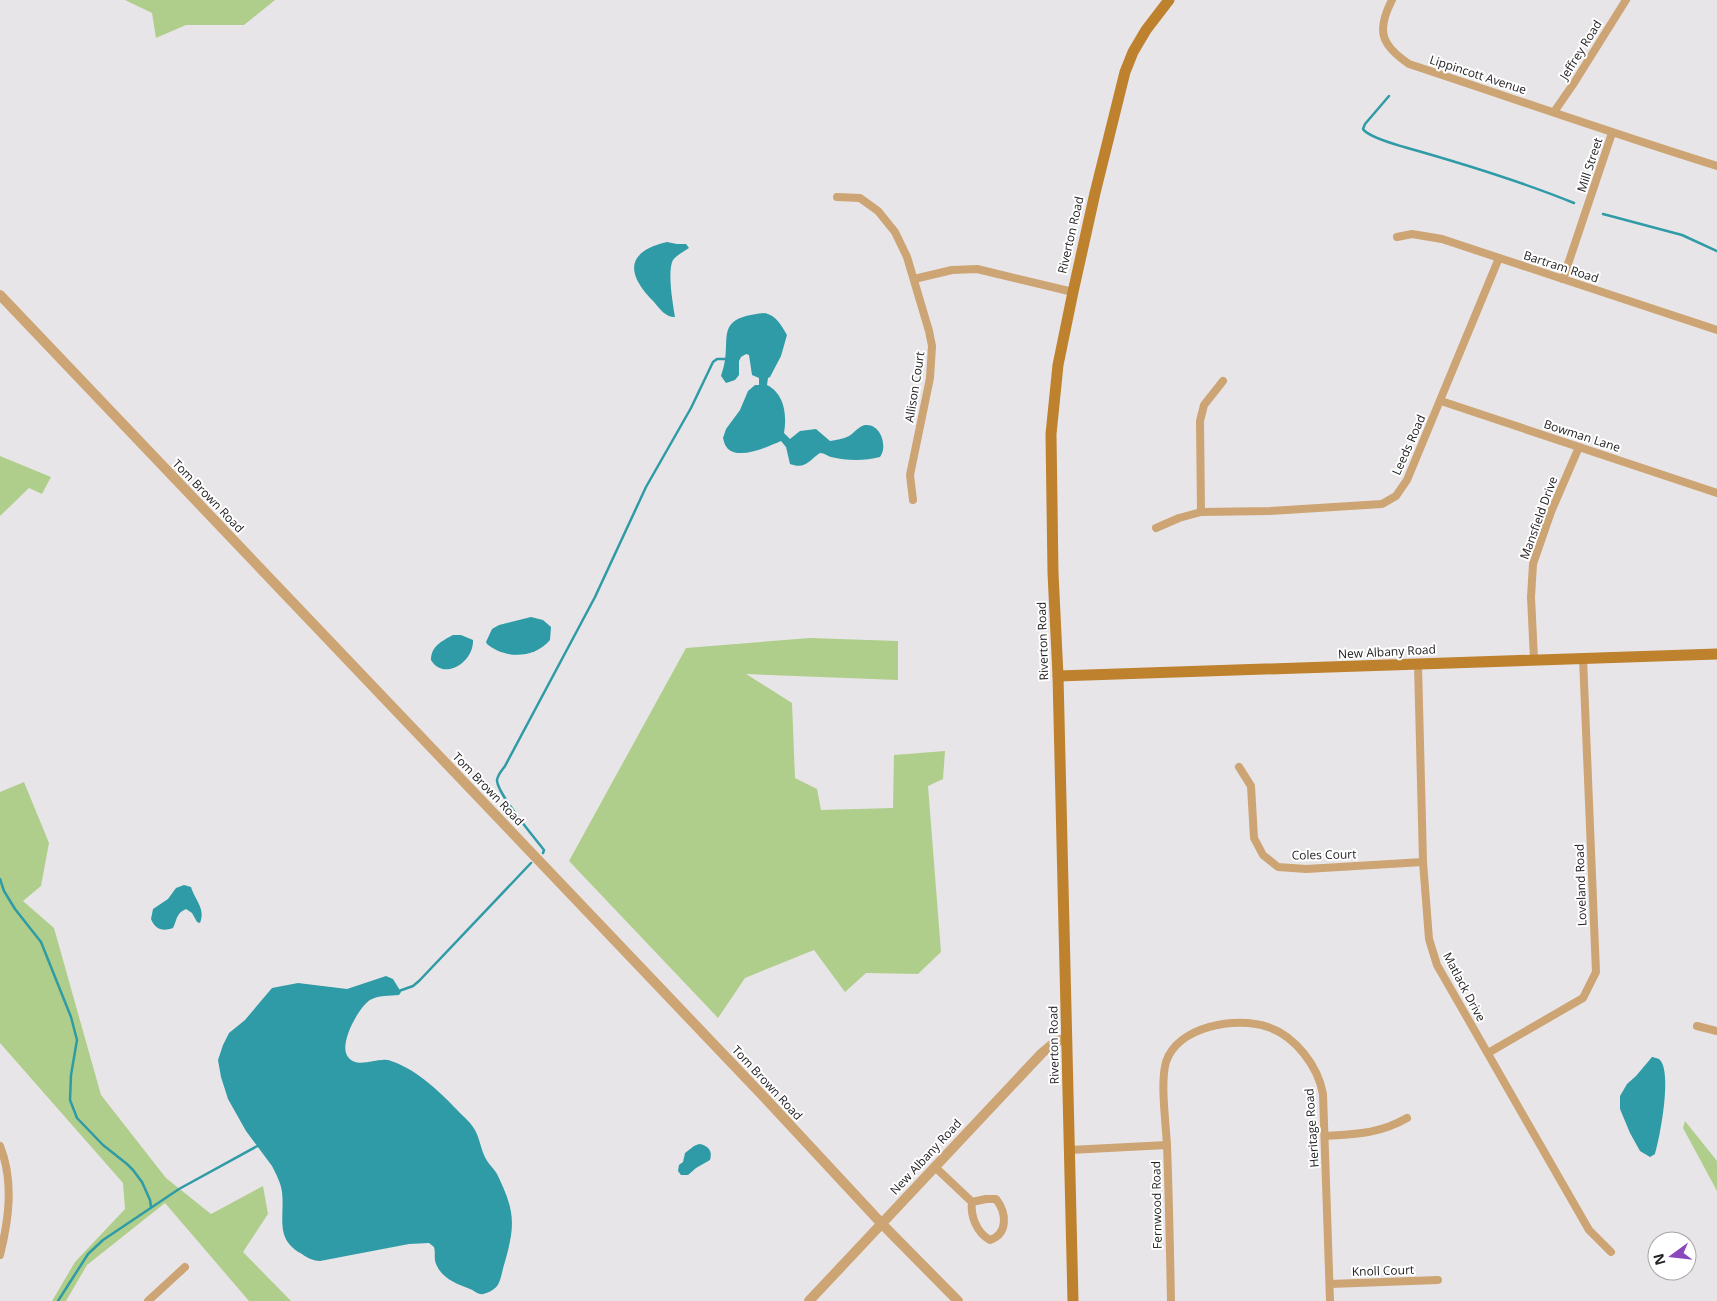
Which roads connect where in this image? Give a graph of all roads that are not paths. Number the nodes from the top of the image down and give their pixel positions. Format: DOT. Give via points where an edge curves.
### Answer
graph roads {
  1 [pos="1169,0"];
  2 [pos="1392,0"];
  3 [pos="1626,0"];
  4 [pos="1554,112"];
  5 [pos="1612,133"];
  6 [pos="1717,166"];
  7 [pos="837,197"];
  8 [pos="1397,237"];
  9 [pos="1499,258"];
  10 [pos="914,279"];
  11 [pos="1564,279"];
  12 [pos="1073,292"];
  13 [pos="0,295"];
  14 [pos="1717,330"];
  15 [pos="1223,381"];
  16 [pos="1441,401"];
  17 [pos="1579,447"];
  18 [pos="1717,493"];
  19 [pos="913,500"];
  20 [pos="1201,512"];
  21 [pos="1156,528"];
  22 [pos="1717,654"];
  23 [pos="1583,658"];
  24 [pos="1534,659"];
  25 [pos="1418,664"];
  26 [pos="1058,676"];
  27 [pos="1239,767"];
  28 [pos="1423,862"];
  29 [pos="1697,1026"];
  30 [pos="1717,1032"];
  31 [pos="1067,1038"];
  32 [pos="1488,1053"];
  33 [pos="1407,1118"];
  34 [pos="1325,1136"];
  35 [pos="1167,1145"];
  36 [pos="0,1146"];
  37 [pos="1070,1150"];
  38 [pos="935,1167"];
  39 [pos="972,1202"];
  40 [pos="882,1224"];
  41 [pos="1610,1252"];
  42 [pos="0,1255"];
  43 [pos="185,1267"];
  44 [pos="1438,1280"];
  45 [pos="1330,1284"];
  46 [pos="153,1300"];
  47 [pos="809,1301"];
  48 [pos="958,1301"];
  49 [pos="1073,1301"];
  50 [pos="1171,1301"];
  51 [pos="1330,1301"];
  1 -- 12 [label="main road, Riverton Road" via="1146,30 1125,72"];
  2 -- 4 [label="street, Lippincott Avenue" via="1382,26 1394,54 1410,64"];
  3 -- 4 [label="street, Jeffrey Road"];
  4 -- 5 [label="street, Lippincott Avenue"];
  5 -- 6 [label="street, Mill Street"];
  5 -- 11 [label="street, Mill Street"];
  7 -- 10 [label="street, Allison Court" via="860,198 878,211 895,232"];
  8 -- 9 [label="street, Bartram Road" via="1412,234 1432,236"];
  9 -- 11 [label="street, Bartram Road"];
  9 -- 16 [label="street, Leeds Road"];
  10 -- 12 [label="street" via="952,270 977,269"];
  10 -- 19 [label="street, Allison Court" via="932,346 930,378 910,475"];
  11 -- 14 [label="street, Bartram Road"];
  12 -- 26 [label="main road, Riverton Road" via="1058,365 1051,434"];
  13 -- 40 [label="street, Tom Brown Road"];
  15 -- 20 [label="street" via="1204,405 1200,421"];
  16 -- 17 [label="street, Bowman Lane"];
  16 -- 20 [label="street, Leeds Road" via="1407,480 1389,501 1270,511"];
  17 -- 18 [label="street, Bowman Lane"];
  17 -- 24 [label="street, Mansfield Drive" via="1533,564 1530,597"];
  20 -- 21 [label="street, Leeds Road"];
  22 -- 23 [label="main road, New Albany Road"];
  23 -- 24 [label="main road, New Albany Road"];
  23 -- 32 [label="street, Loveland Road" via="1596,972 1583,998"];
  24 -- 25 [label="main road, New Albany Road"];
  25 -- 26 [label="main road, New Albany Road"];
  25 -- 28 [label="street, Matlack Drive"];
  26 -- 31 [label="main road, Riverton Road"];
  27 -- 28 [label="street, Coles Court" via="1251,786 1254,838 1263,855 1278,867 1306,869"];
  28 -- 32 [label="street, Matlack Drive" via="1430,939 1437,965"];
  29 -- 30 [label="street"];
  31 -- 37 [label="main road, Riverton Road"];
  31 -- 38 [label="street, New Albany Road" via="1055,1042 1042,1053"];
  32 -- 41 [label="street, Matlack Drive" via="1588,1230"];
  33 -- 34 [label="street" via="1374,1132"];
  34 -- 35 [label="street, Heritage Road" via="1323,1094 1313,1067 1291,1039 1261,1024 1242,1023 1197,1030 1175,1047 1166,1063 1164,1081"];
  34 -- 45 [label="street, Heritage Road"];
  35 -- 37 [label="street, Fernwood Road"];
  35 -- 50 [label="street, Fernwood Road"];
  36 -- 42 [label="street" via="9,1184 7,1228"];
  37 -- 49 [label="main road, Riverton Road"];
  38 -- 39 [label="street"];
  38 -- 40 [label="street, New Albany Road"];
  39 -- 39 [label="street" via="996,1199 1001,1206 1004,1225 997,1238 983,1237 971,1211"];
  40 -- 47 [label="street, New Albany Road"];
  40 -- 48 [label="street, Tom Brown Road"];
  43 -- 46 [label="street"];
  44 -- 45 [label="street, Knoll Court"];
  45 -- 51 [label="street, Heritage Road"];
}
